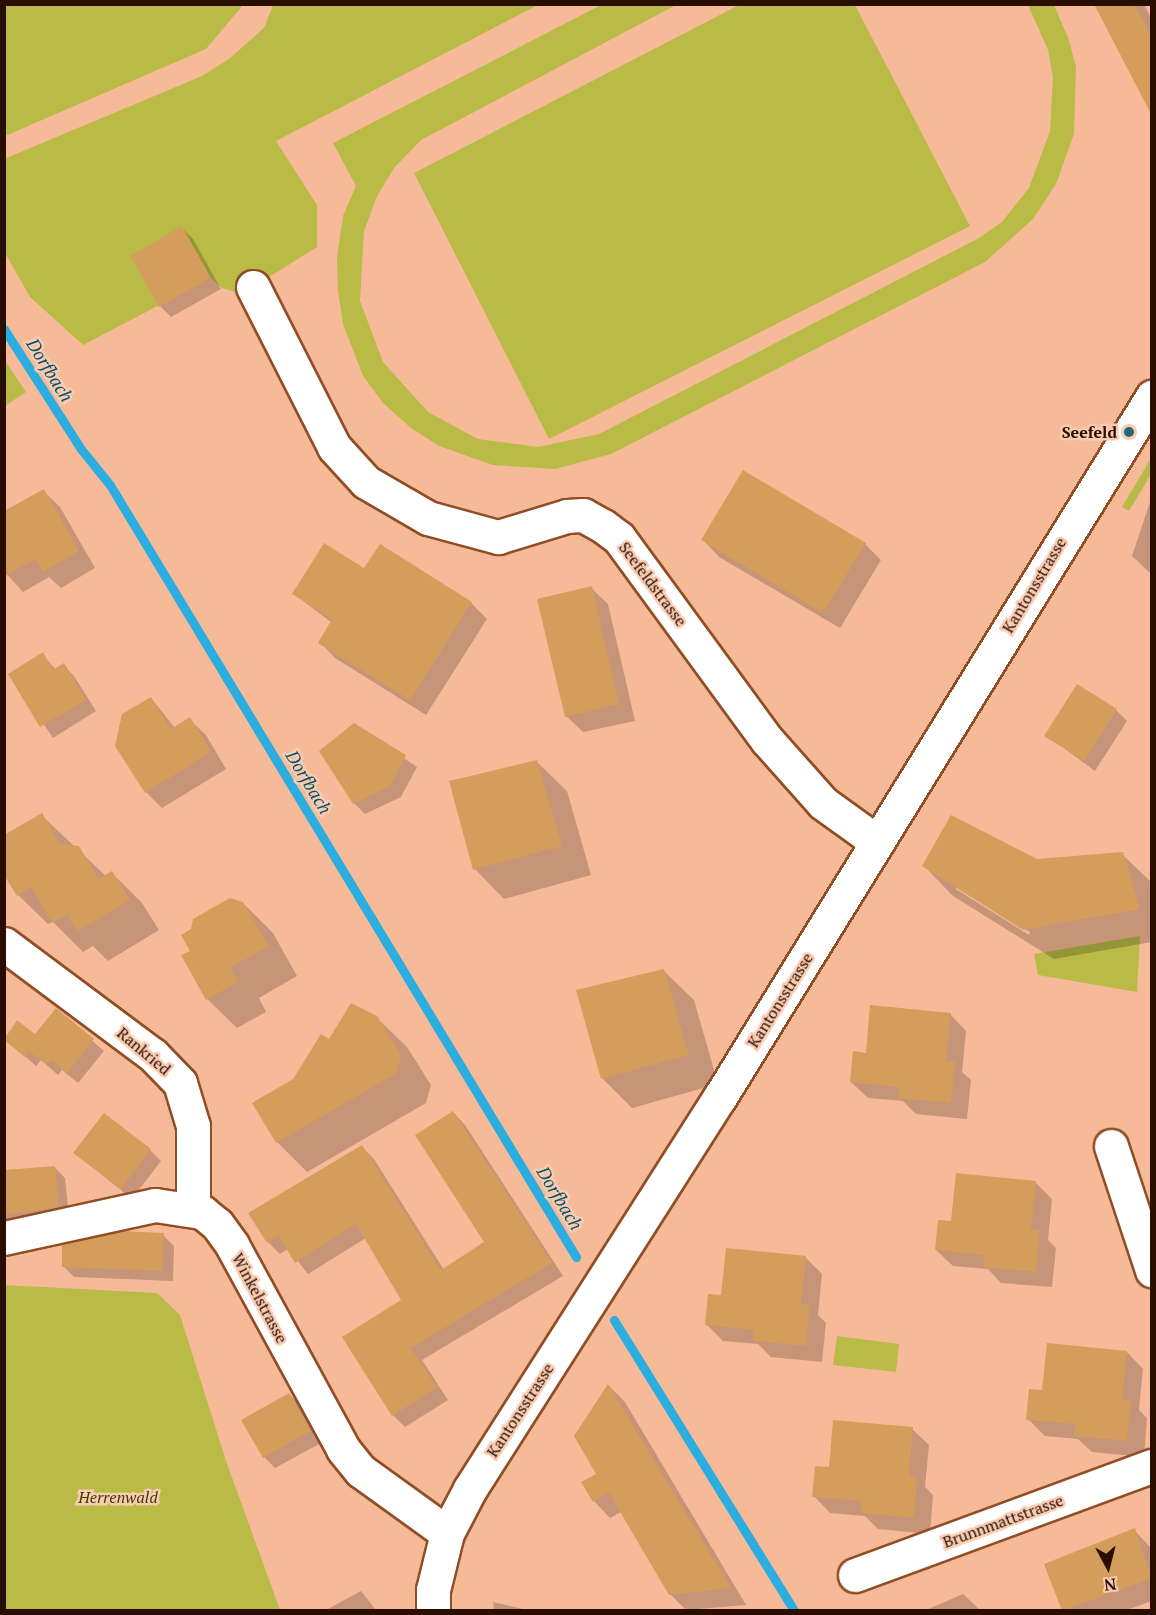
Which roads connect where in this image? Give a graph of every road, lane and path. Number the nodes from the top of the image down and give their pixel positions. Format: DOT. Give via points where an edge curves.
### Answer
graph roads {
  1 [pos="253,287"];
  2 [pos="1152,397"];
  3 [pos="877,842"];
  4 [pos="4,944"];
  5 [pos="1111,1146"];
  6 [pos="193,1208"];
  7 [pos="4,1238"];
  8 [pos="1152,1270"];
  9 [pos="1152,1466"];
  10 [pos="447,1533"];
  11 [pos="855,1575"];
  12 [pos="432,1611"];
  1 -- 3 [label="street, Seefeldstrasse" via="334,447 366,482 428,518 498,537 567,516 583,515 603,526 626,547 766,740 823,802"];
  2 -- 3 [label="street, Kantonsstrasse"];
  3 -- 10 [label="street, Kantonsstrasse" via="470,1489"];
  4 -- 6 [label="street, Rankried" via="153,1055 180,1083 193,1126"];
  5 -- 8 [label="street"];
  6 -- 7 [label="street, Winkelstrasse" via="134,1208"];
  6 -- 10 [label="street, Winkelstrasse" via="217,1224 232,1245 343,1449 361,1472"];
  9 -- 11 [label="street, Brunnmattstrasse"];
  10 -- 12 [label="street, Kantonsstrasse"];
}
